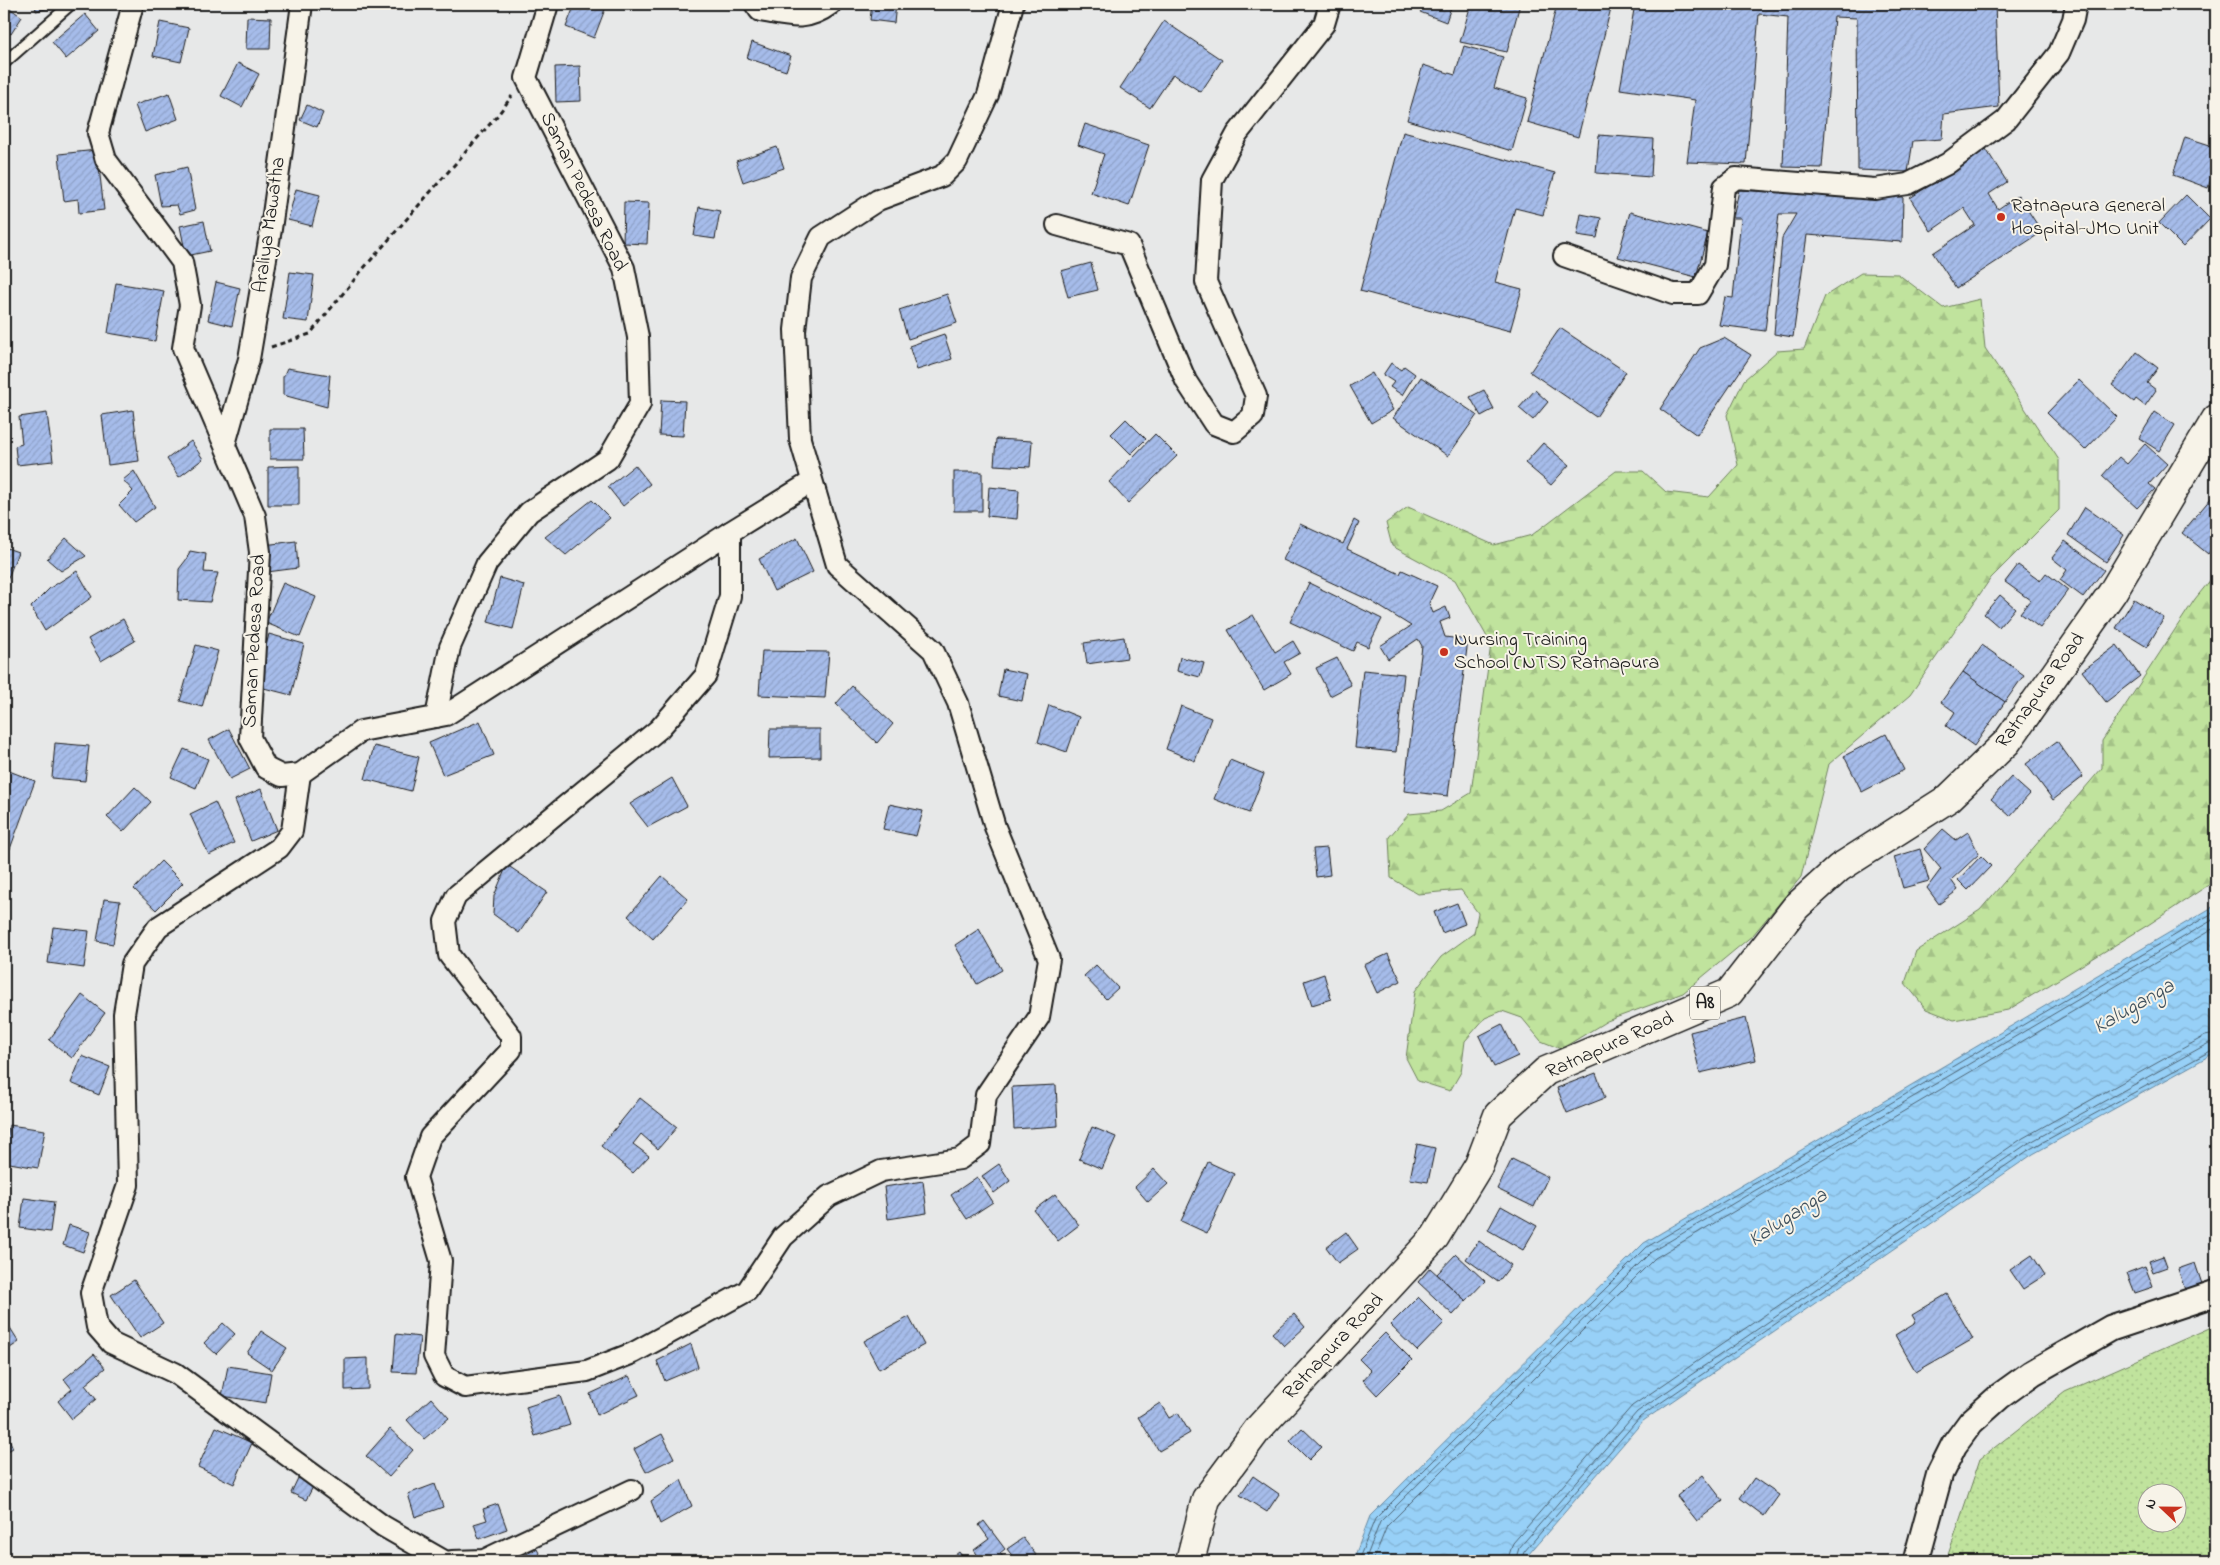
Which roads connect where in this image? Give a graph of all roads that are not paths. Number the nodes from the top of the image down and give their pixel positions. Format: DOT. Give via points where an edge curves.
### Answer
graph roads {
  1 [pos="71,4"];
  2 [pos="133,4"];
  3 [pos="302,4"];
  4 [pos="548,4"];
  5 [pos="755,4"];
  6 [pos="831,4"];
  7 [pos="1013,4"];
  8 [pos="1330,4"];
  9 [pos="2076,4"];
  10 [pos="4,63"];
  11 [pos="1057,225"];
  12 [pos="1564,256"];
  13 [pos="2216,419"];
  14 [pos="225,444"];
  15 [pos="811,482"];
  16 [pos="730,532"];
  17 [pos="436,717"];
  18 [pos="300,774"];
  19 [pos="2216,1292"];
  20 [pos="632,1490"];
  21 [pos="444,1561"];
  22 [pos="452,1561"];
  23 [pos="1190,1561"];
  24 [pos="1916,1561"];
  1 -- 10 [label="lane"];
  2 -- 14 [label="street, Saman Pedesa Road" via="98,133 106,160 182,262 190,305 183,348"];
  3 -- 14 [label="street, Araliya Mawatha" via="271,229 249,358"];
  4 -- 17 [label="street, Saman Pedesa Road" via="526,78 624,268 638,337 640,404 608,459 529,512 487,563 450,647"];
  5 -- 6 [label="street" via="760,11 795,17 817,15"];
  7 -- 15 [label="street" via="988,94 956,161 942,176 878,200 821,237 801,278 795,330 800,439"];
  8 -- 11 [label="street" via="1324,24 1236,134 1212,180 1206,282 1256,396 1253,416 1234,432 1214,424 1186,380 1129,245"];
  9 -- 12 [label="street" via="2059,53 2006,120 1947,164 1908,184 1875,189 1736,178 1724,187 1715,264 1698,294 1673,294"];
  13 -- 23 [label="highway, Ratnapura Road / A8" via="2112,593 2007,742 1949,798 1839,868 1796,907 1729,993 1546,1071 1498,1115 1478,1165 1435,1238 1258,1429 1206,1499"];
  14 -- 18 [label="street, Saman Pedesa Road" via="255,516 260,552 250,738 266,768 282,776"];
  15 -- 16 [label="street"];
  15 -- 16 [label="street" via="837,565 933,650 958,703 995,827 1049,959 1039,1017 986,1095 980,1144 960,1159 881,1171 829,1196 783,1237 747,1290 633,1354 587,1372 465,1387 444,1376 434,1356 441,1261 416,1177 430,1137 511,1050 511,1036 449,955 445,921 456,896 659,729 706,675 730,596"];
  16 -- 17 [label="street" via="446,715"];
  17 -- 18 [label="street" via="361,731"];
  18 -- 21 [label="street" via="292,831 279,848 158,927 132,964 124,1014 128,1185 91,1293 98,1327 110,1343 175,1373 383,1526"];
  19 -- 24 [label="street" via="2111,1328 2032,1374 1978,1415 1954,1446 1940,1473"];
  20 -- 22 [label="street" via="484,1560"];
}
